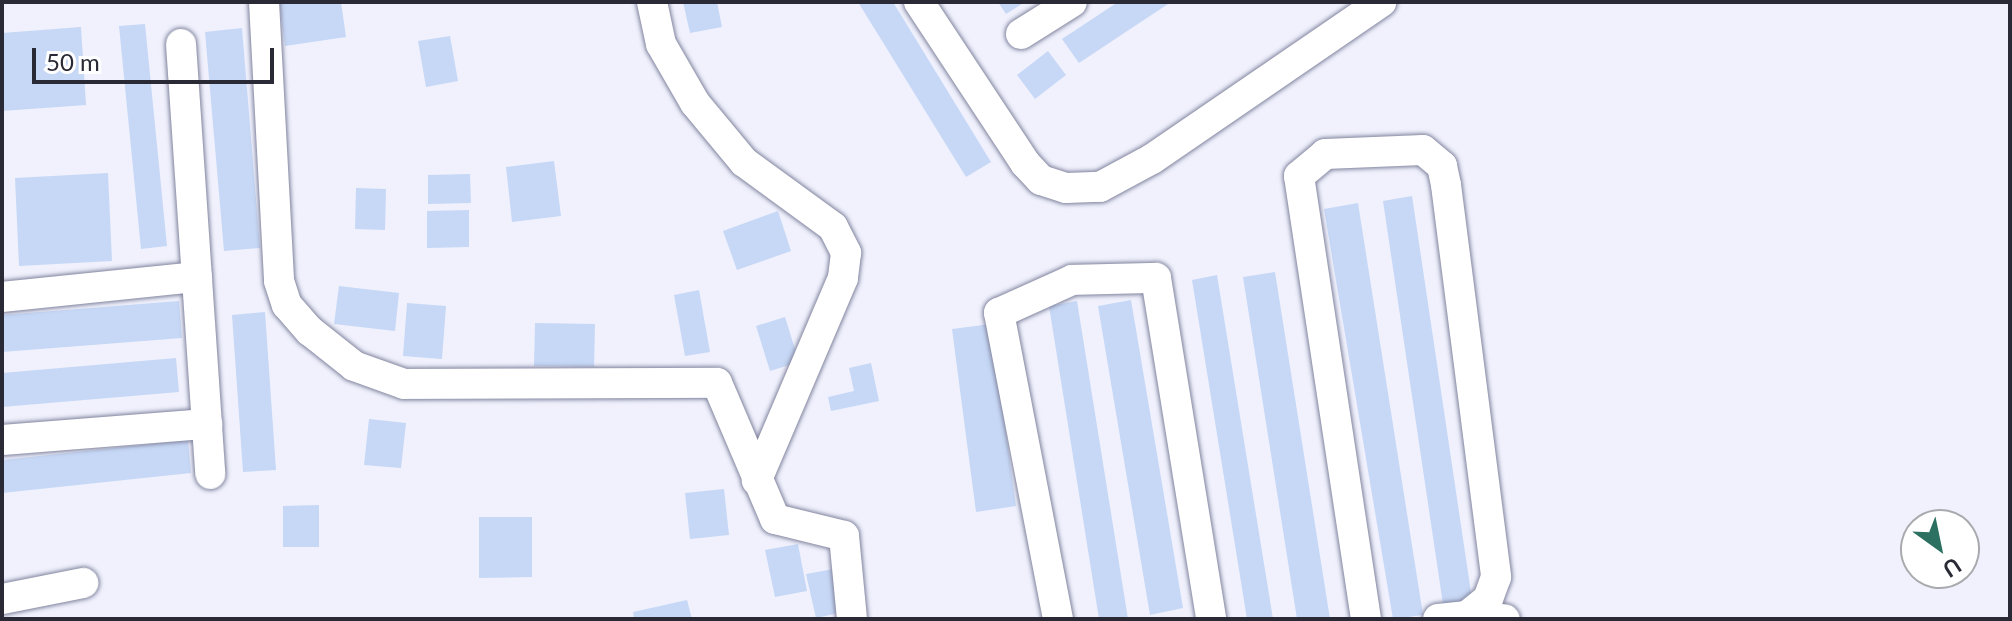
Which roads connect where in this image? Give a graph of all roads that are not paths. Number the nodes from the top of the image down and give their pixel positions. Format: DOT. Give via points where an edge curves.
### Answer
graph roads {
  1 [pos="264,2"];
  2 [pos="652,2"];
  3 [pos="919,2"];
  4 [pos="1072,2"];
  5 [pos="1381,2"];
  6 [pos="1021,34"];
  7 [pos="181,44"];
  8 [pos="197,277"];
  9 [pos="2,297"];
  10 [pos="207,424"];
  11 [pos="2,440"];
  12 [pos="210,474"];
  13 [pos="757,480"];
  14 [pos="83,583"];
  15 [pos="8,605"];
  16 [pos="1453,617"];
  17 [pos="852,619"];
  18 [pos="1058,619"];
  19 [pos="1211,619"];
  20 [pos="1366,619"];
  21 [pos="1505,619"];
  1 -- 13 [label="street" via="279,281 287,305 310,331 354,366 404,384 518,387 704,378 727,393"];
  2 -- 13 [label="street" via="661,44 695,103 744,162 833,227 846,253 843,278"];
  3 -- 5 [label="street" via="1025,163 1041,180 1066,188 1100,187 1152,159"];
  4 -- 6 [label="street"];
  7 -- 8 [label="street"];
  8 -- 9 [label="street"];
  8 -- 10 [label="street"];
  10 -- 11 [label="street"];
  10 -- 12 [label="street"];
  13 -- 17 [label="street" via="775,519 842,533 850,551"];
  14 -- 15 [label="street"];
  16 -- 20 [label="street" via="1488,599 1496,577 1442,166 1423,150 1325,154 1302,168 1298,192"];
  16 -- 21 [label="street"];
  18 -- 19 [label="street" via="999,313 1072,280 1156,278"];
}
